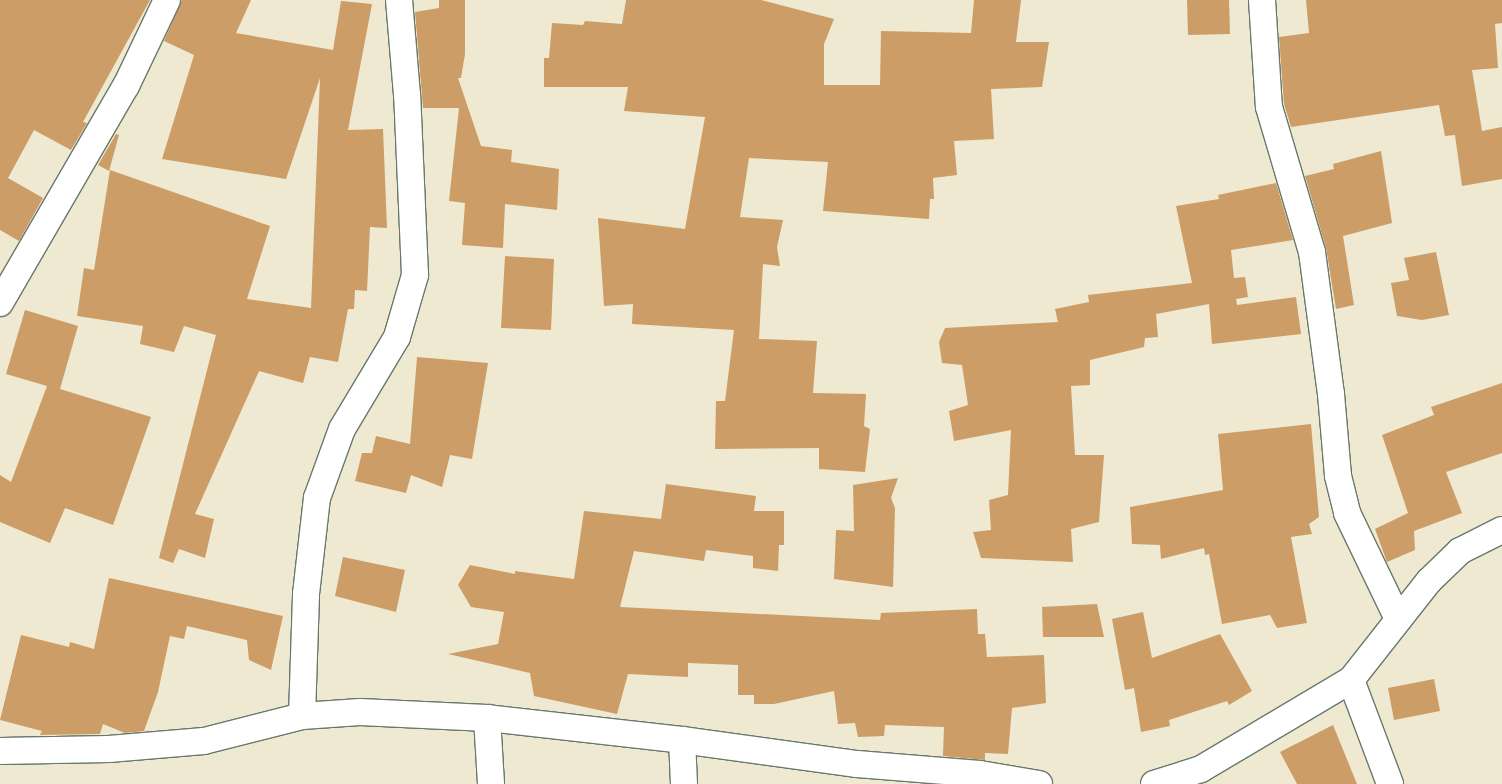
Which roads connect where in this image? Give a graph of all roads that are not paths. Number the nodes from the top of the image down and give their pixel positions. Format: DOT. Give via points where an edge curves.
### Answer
graph roads {
  1 [pos="167,0"];
  2 [pos="399,0"];
  3 [pos="1262,0"];
  4 [pos="0,303"];
  5 [pos="1502,530"];
  6 [pos="1398,619"];
  7 [pos="1351,680"];
  8 [pos="302,716"];
  9 [pos="487,718"];
  10 [pos="682,740"];
  11 [pos="0,751"];
  12 [pos="490,784"];
  13 [pos="684,784"];
  14 [pos="1039,784"];
  15 [pos="1154,784"];
  16 [pos="1390,784"];
  1 -- 4 [label="street" via="126,86"];
  2 -- 8 [label="street" via="415,275 397,337 342,429 317,498 306,594"];
  3 -- 6 [label="street" via="1269,107 1312,252 1331,394 1338,476 1347,513"];
  5 -- 6 [label="street" via="1460,551 1429,580"];
  6 -- 7 [label="street"];
  7 -- 15 [label="street" via="1201,769"];
  7 -- 16 [label="street"];
  8 -- 9 [label="street" via="360,712"];
  8 -- 11 [label="street" via="204,741 109,749"];
  9 -- 10 [label="street"];
  9 -- 12 [label="street"];
  10 -- 13 [label="street"];
  10 -- 14 [label="street" via="857,764 980,774"];
}
